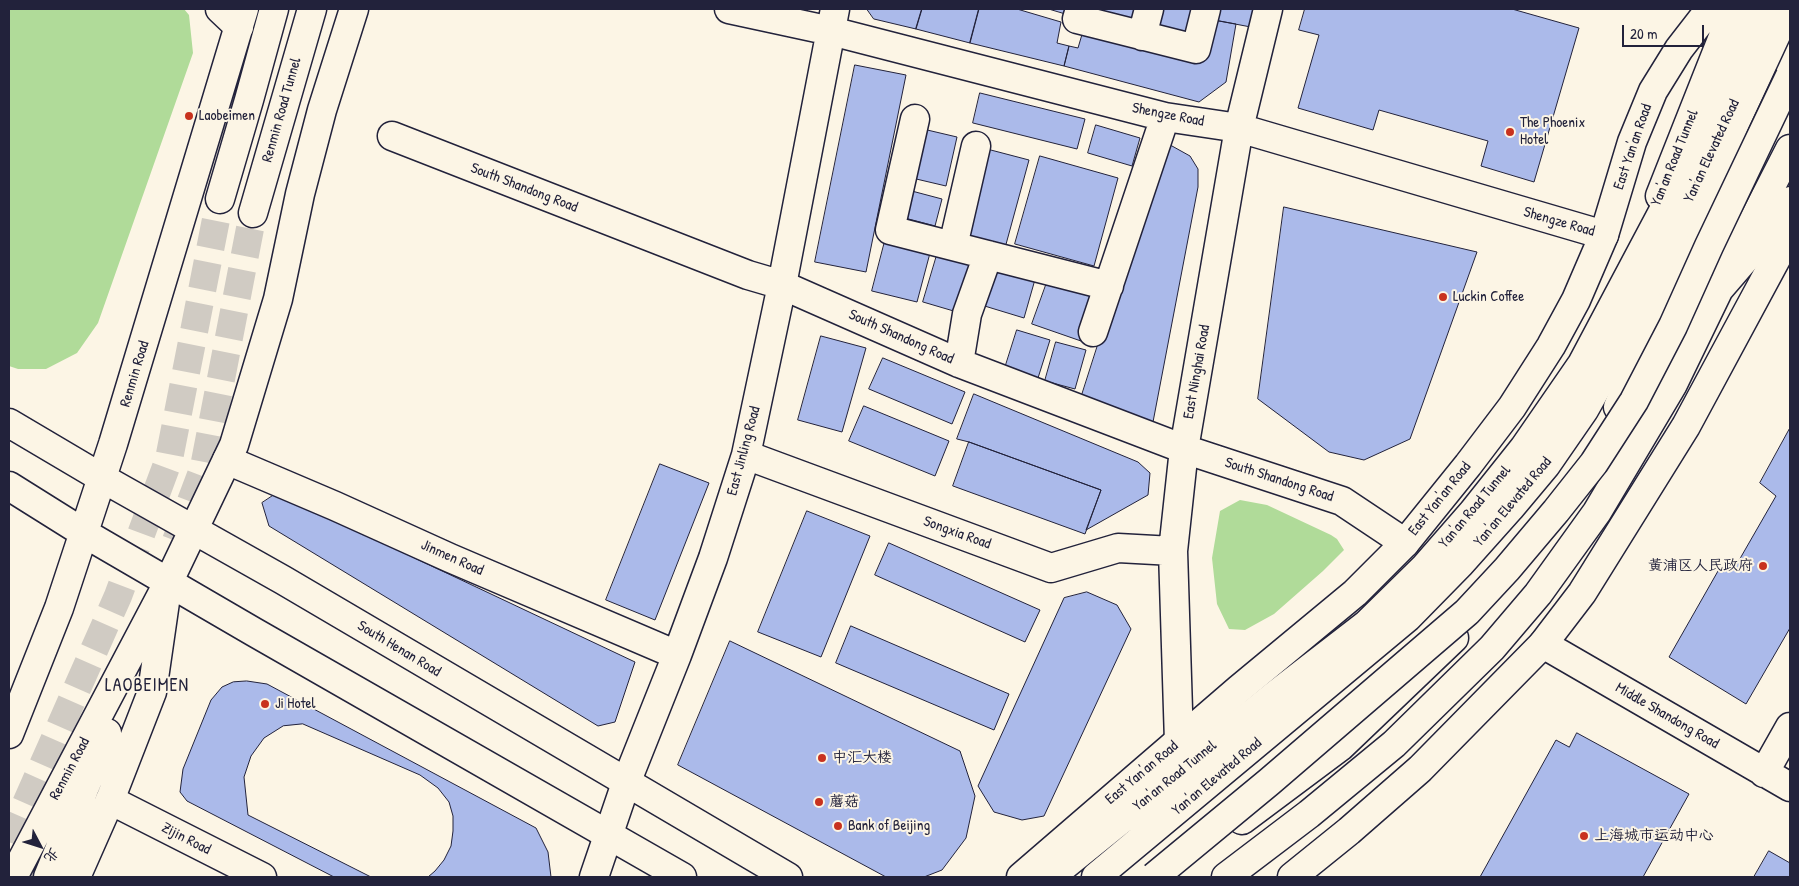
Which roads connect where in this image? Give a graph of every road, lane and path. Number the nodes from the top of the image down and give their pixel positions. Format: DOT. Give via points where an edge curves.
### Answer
graph roads {
  1 [pos="274,9"];
  2 [pos="312,9"];
  3 [pos="354,9"];
  4 [pos="729,9"];
  5 [pos="1080,9"];
  6 [pos="1149,9"];
  7 [pos="1206,9"];
  8 [pos="1268,9"];
  9 [pos="1710,9"];
  10 [pos="1734,9"];
  11 [pos="1764,9"];
  12 [pos="1779,9"];
  13 [pos="1788,9"];
  14 [pos="235,15"];
  15 [pos="833,20"];
  16 [pos="1142,36"];
  17 [pos="1790,76"];
  18 [pos="1165,117"];
  19 [pos="915,119"];
  20 [pos="1240,128"];
  21 [pos="392,136"];
  22 [pos="976,146"];
  23 [pos="1790,149"];
  24 [pos="220,199"];
  25 [pos="1790,201"];
  26 [pos="253,213"];
  27 [pos="1790,233"];
  28 [pos="1604,235"];
  29 [pos="953,246"];
  30 [pos="988,255"];
  31 [pos="1626,282"];
  32 [pos="782,285"];
  33 [pos="1109,286"];
  34 [pos="1718,289"];
  35 [pos="1093,332"];
  36 [pos="959,363"];
  37 [pos="9,422"];
  38 [pos="1184,449"];
  39 [pos="746,455"];
  40 [pos="227,460"];
  41 [pos="102,478"];
  42 [pos="9,486"];
  43 [pos="194,530"];
  44 [pos="84,533"];
  45 [pos="1405,543"];
  46 [pos="1173,551"];
  47 [pos="169,581"];
  48 [pos="59,608"];
  49 [pos="1543,644"];
  50 [pos="677,654"];
  51 [pos="9,692"];
  52 [pos="1790,727"];
  53 [pos="9,734"];
  54 [pos="1179,742"];
  55 [pos="1764,773"];
  56 [pos="626,783"];
  57 [pos="1790,788"];
  58 [pos="110,800"];
  59 [pos="607,836"];
  60 [pos="13,877"];
  61 [pos="48,877"];
  62 [pos="76,877"];
  63 [pos="262,877"];
  64 [pos="594,877"];
  65 [pos="682,877"];
  66 [pos="788,877"];
  67 [pos="1021,877"];
  68 [pos="1050,877"];
  69 [pos="1096,877"];
  70 [pos="1154,877"];
  71 [pos="1165,877"];
  72 [pos="1226,877"];
  73 [pos="1292,877"];
  1 -- 24 [label="main road"];
  2 -- 26 [label="main road, Renmin Road Tunnel"];
  3 -- 40 [label="main road, Renmin Road" via="300,194 278,299"];
  4 -- 15 [label="main road, Shengze Road"];
  5 -- 16 [label="main road" via="1077,19"];
  6 -- 16 [label="main road"];
  7 -- 16 [label="main road" via="1196,50"];
  8 -- 20 [label="main road, East Ninghai Road"];
  9 -- 28 [label="main road, East Yan'an Road" via="1653,91 1632,142"];
  10 -- 31 [label="main road, Yan'an Road Tunnel"];
  11 -- 31 [label="main road" via="1703,136"];
  12 -- 69 [label="main road, Yan'an Elevated Road" via="1606,371 1546,465 1466,557 1408,616"];
  13 -- 71 [label="main road" via="1736,121 1620,404 1558,520 1517,576 1341,746"];
  14 -- 41 [label="main road, Renmin Road" via="128,399"];
  15 -- 18 [label="main road, Shengze Road"];
  15 -- 32 [label="main road, East Jinling Road"];
  17 -- 70 [label="main road, bridge" via="1673,326 1634,401 1594,463 1508,569 1467,612"];
  18 -- 20 [label="main road, Shengze Road"];
  18 -- 33 [label="main road"];
  19 -- 29 [label="main road" via="890,230"];
  20 -- 28 [label="main road, Shengze Road"];
  20 -- 38 [label="main road, East Ninghai Road"];
  21 -- 32 [label="main road, South Shandong Road" via="748,275"];
  22 -- 29 [label="main road"];
  23 -- 34 [label="main road"];
  25 -- 34 [label="main road"];
  27 -- 49 [label="main road" via="1686,426 1582,592"];
  28 -- 45 [label="main road, East Yan'an Road" via="1576,300 1512,407"];
  29 -- 30 [label="main road"];
  30 -- 33 [label="main road"];
  30 -- 36 [label="main road" via="967,314"];
  31 -- 68 [label="main road, Yan'an Road Tunnel" via="1582,364 1524,448 1425,567 1367,624"];
  32 -- 36 [label="main road, South Shandong Road"];
  32 -- 39 [label="main road, East Jinling Road"];
  33 -- 35 [label="main road"];
  34 -- 72 [label="main road" via="1673,384 1597,512 1538,594 1492,648 1394,744 1310,814"];
  36 -- 38 [label="main road, South Shandong Road"];
  37 -- 41 [label="main road, South Henan Road"];
  38 -- 45 [label="main road, South Shandong Road" via="1342,501"];
  38 -- 46 [label="main road, East Ninghai Road"];
  39 -- 46 [label="main road, Songxia Road" via="1051,568 1118,548"];
  39 -- 50 [label="main road, East Jinling Road" via="713,558"];
  40 -- 43 [label="main road, Renmin Road"];
  40 -- 50 [label="main road, Jinmen Road"];
  41 -- 43 [label="main road, South Henan Road"];
  41 -- 44 [label="main road, Renmin Road"];
  42 -- 44 [label="main road"];
  43 -- 47 [label="main road, Renmin Road"];
  43 -- 56 [label="main road, South Henan Road"];
  44 -- 47 [label="main road"];
  44 -- 48 [label="main road, Renmin Road"];
  45 -- 54 [label="main road, East Yan'an Road" via="1355,593"];
  46 -- 54 [label="main road, East Ninghai Road"];
  47 -- 58 [label="main road, Renmin Road" via="152,692"];
  47 -- 59 [label="main road"];
  47 -- 60 [label="main road, Renmin Road"];
  47 -- 61 [label="main road"];
  48 -- 51 [label="main road"];
  48 -- 53 [label="main road, Renmin Road"];
  49 -- 55 [label="main road, Middle Shandong Road"];
  49 -- 73 [label="main road" via="1420,769"];
  50 -- 56 [label="main road, East Jinling Road"];
  52 -- 55 [label="main road"];
  54 -- 67 [label="main road, East Yan'an Road"];
  55 -- 57 [label="main road, Middle Shandong Road"];
  56 -- 59 [label="main road, East Jinling Road"];
  56 -- 66 [label="main road, South Henan Road"];
  58 -- 62 [label="main road, Renmin Road"];
  58 -- 63 [label="main road, Zijin Road"];
  59 -- 64 [label="main road, East Jinling Road"];
  59 -- 65 [label="main road"];
}
